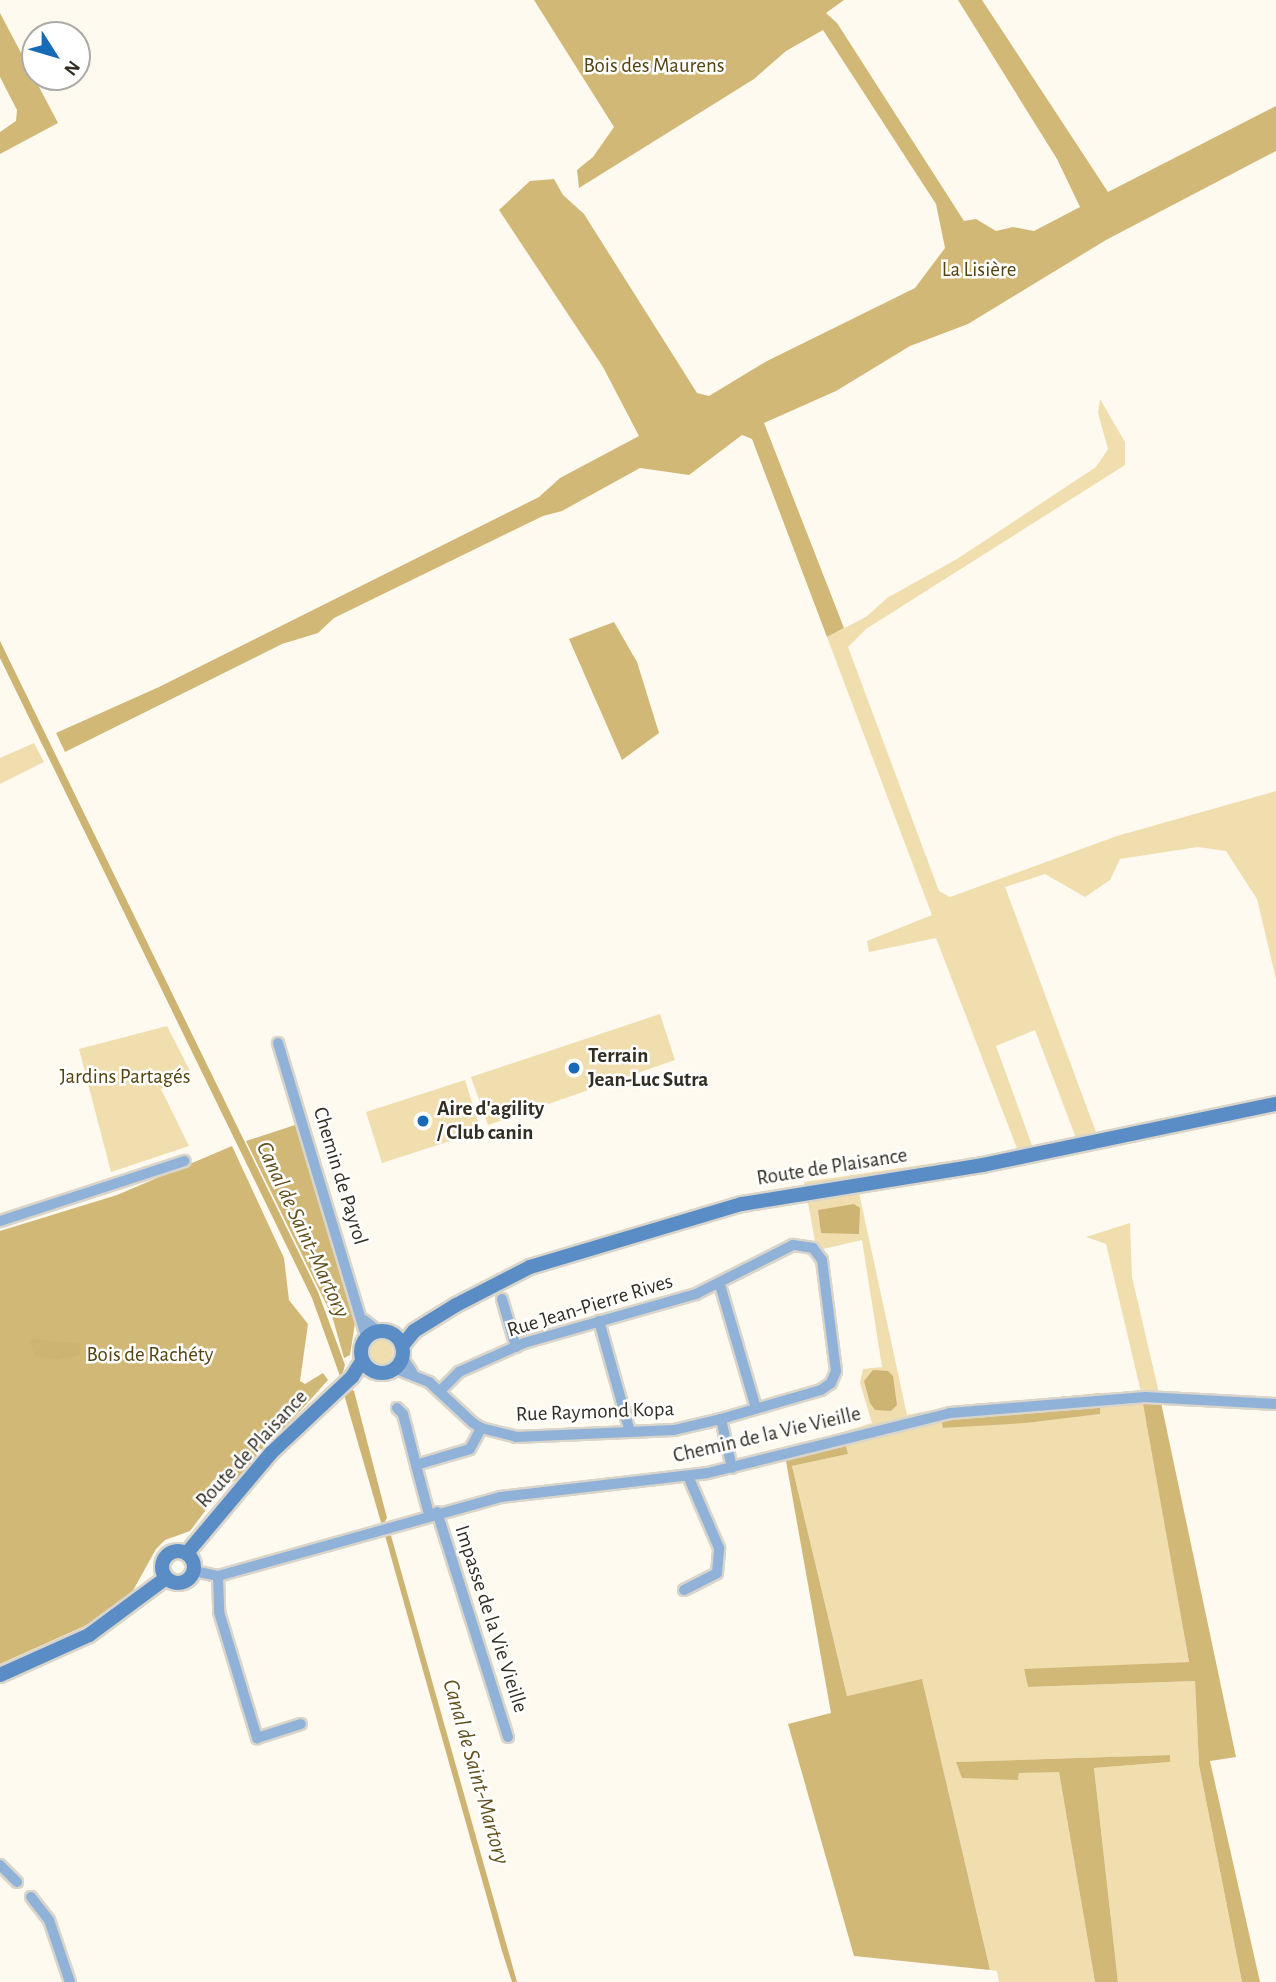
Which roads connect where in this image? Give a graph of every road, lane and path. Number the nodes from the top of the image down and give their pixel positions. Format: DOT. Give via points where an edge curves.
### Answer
graph roads {
  1 [pos="278,1043"];
  2 [pos="1276,1104"];
  3 [pos="185,1161"];
  4 [pos="0,1221"];
  5 [pos="720,1285"];
  6 [pos="502,1299"];
  7 [pos="599,1321"];
  8 [pos="372,1334"];
  9 [pos="516,1347"];
  10 [pos="398,1352"];
  11 [pos="366,1365"];
  12 [pos="440,1391"];
  13 [pos="1276,1404"];
  14 [pos="397,1408"];
  15 [pos="756,1408"];
  16 [pos="721,1419"];
  17 [pos="481,1428"];
  18 [pos="630,1432"];
  19 [pos="416,1465"];
  20 [pos="732,1468"];
  21 [pos="688,1476"];
  22 [pos="433,1513"];
  23 [pos="187,1553"];
  24 [pos="194,1571"];
  25 [pos="218,1576"];
  26 [pos="166,1578"];
  27 [pos="684,1590"];
  28 [pos="0,1675"];
  29 [pos="300,1724"];
  30 [pos="509,1737"];
  31 [pos="0,1865"];
  32 [pos="17,1882"];
  33 [pos="31,1897"];
  34 [pos="70,1982"];
  1 -- 8 [label="street, Chemin de Payrol"];
  2 -- 10 [label="main road, Route de Plaisance" via="1017,1158 742,1204 530,1267 414,1331"];
  3 -- 4 [label="street"];
  5 -- 7 [label="street, Rue Jean-Pierre Rives"];
  5 -- 15 [label="street"];
  5 -- 15 [label="street, Rue Jean-Pierre Rives" via="793,1245 813,1248 822,1260 836,1371 831,1383"];
  6 -- 9 [label="street"];
  7 -- 9 [label="street, Rue Jean-Pierre Rives"];
  7 -- 18 [label="street"];
  8 -- 10 [label="main road"];
  8 -- 11 [label="main road" via="360,1348"];
  9 -- 12 [label="street, Rue Jean-Pierre Rives" via="460,1372"];
  10 -- 11 [label="main road" via="378,1373"];
  10 -- 12 [label="street, Rue Raymond Kopa" via="412,1372"];
  11 -- 23 [label="main road, Route de Plaisance" via="271,1453"];
  12 -- 17 [label="street, Rue Raymond Kopa"];
  13 -- 20 [label="street, Chemin de la Vie Vieille" via="1145,1397 1015,1405 909,1420"];
  14 -- 19 [label="street, Impasse de la Vie Vieille" via="403,1414"];
  15 -- 16 [label="street, Rue Raymond Kopa"];
  16 -- 18 [label="street, Rue Raymond Kopa" via="674,1430"];
  16 -- 20 [label="street"];
  17 -- 18 [label="street, Rue Raymond Kopa" via="516,1437"];
  17 -- 19 [label="street" via="470,1449"];
  19 -- 22 [label="street, Impasse de la Vie Vieille"];
  20 -- 21 [label="street, Chemin de la Vie Vieille"];
  21 -- 22 [label="street, Chemin de la Vie Vieille" via="500,1497"];
  21 -- 27 [label="street" via="719,1548 716,1573"];
  22 -- 25 [label="street, Chemin de la Vie Vieille"];
  22 -- 30 [label="street, Impasse de la Vie Vieille"];
  23 -- 24 [label="main road"];
  23 -- 26 [label="main road" via="177,1550 164,1558"];
  24 -- 25 [label="street, Chemin de la Vie Vieille"];
  24 -- 26 [label="main road" via="179,1583"];
  25 -- 29 [label="street" via="219,1612 257,1738"];
  26 -- 28 [label="main road" via="89,1635"];
  31 -- 32 [label="street"];
  33 -- 34 [label="street" via="49,1920"];
}
